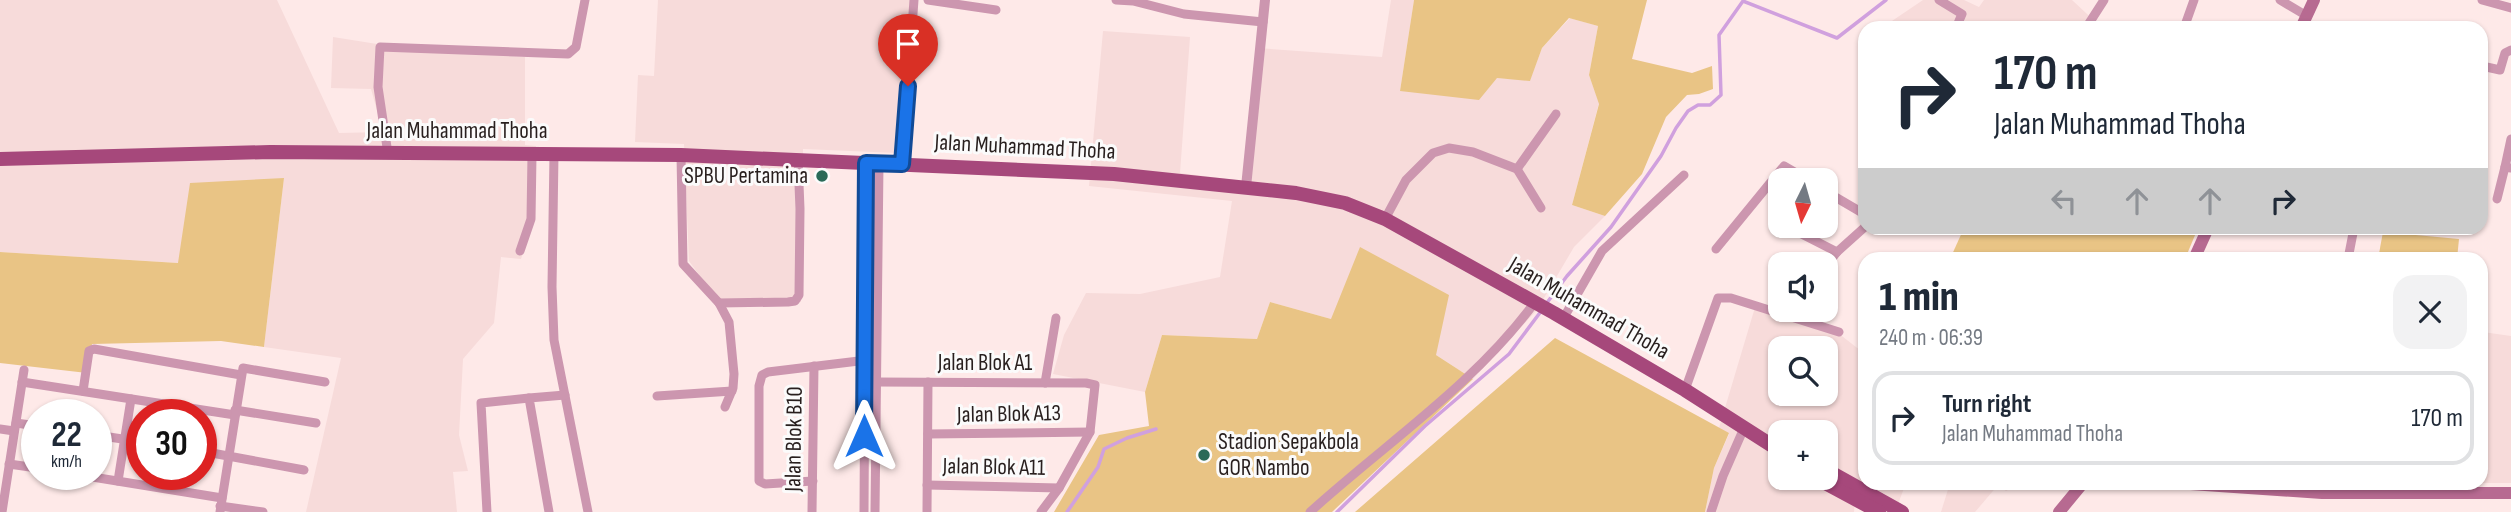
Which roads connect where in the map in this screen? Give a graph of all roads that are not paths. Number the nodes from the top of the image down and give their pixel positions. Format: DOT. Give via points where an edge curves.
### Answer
graph roads {
  1 [pos="585,0"];
  2 [pos="914,0"];
  3 [pos="929,0"];
  4 [pos="1116,0"];
  5 [pos="1265,0"];
  6 [pos="1939,0"];
  7 [pos="2104,0"];
  8 [pos="2194,0"];
  9 [pos="2280,0"];
  10 [pos="2314,0"];
  11 [pos="2482,0"];
  12 [pos="2499,2"];
  13 [pos="2511,8"];
  14 [pos="996,10"];
  15 [pos="1959,21"];
  16 [pos="2090,21"];
  17 [pos="2186,21"];
  18 [pos="2303,21"];
  19 [pos="2304,21"];
  20 [pos="1263,22"];
  21 [pos="2511,50"];
  22 [pos="2488,67"];
  23 [pos="1556,114"];
  24 [pos="2511,139"];
  25 [pos="388,154"];
  26 [pos="554,154"];
  27 [pos="532,155"];
  28 [pos="681,155"];
  29 [pos="0,159"];
  30 [pos="798,160"];
  31 [pos="872,163"];
  32 [pos="902,164"];
  33 [pos="2508,168"];
  34 [pos="1517,169"];
  35 [pos="1684,175"];
  36 [pos="1768,186"];
  37 [pos="1246,187"];
  38 [pos="1838,199"];
  39 [pos="2497,199"];
  40 [pos="1541,208"];
  41 [pos="1858,210"];
  42 [pos="1385,219"];
  43 [pos="1858,233"];
  44 [pos="2205,235"];
  45 [pos="1810,238"];
  46 [pos="1716,249"];
  47 [pos="520,251"];
  48 [pos="1837,252"];
  49 [pos="2197,252"];
  50 [pos="719,303"];
  51 [pos="1537,304"];
  52 [pos="1768,307"];
  53 [pos="1056,318"];
  54 [pos="1562,318"];
  55 [pos="1814,322"];
  56 [pos="1839,332"];
  57 [pos="864,360"];
  58 [pos="876,360"];
  59 [pos="814,366"];
  60 [pos="24,370"];
  61 [pos="241,375"];
  62 [pos="22,382"];
  63 [pos="325,382"];
  64 [pos="876,382"];
  65 [pos="928,382"];
  66 [pos="1045,383"];
  67 [pos="1685,390"];
  68 [pos="83,391"];
  69 [pos="732,391"];
  70 [pos="565,395"];
  71 [pos="657,396"];
  72 [pos="529,398"];
  73 [pos="131,399"];
  74 [pos="725,407"];
  75 [pos="217,411"];
  76 [pos="235,413"];
  77 [pos="316,423"];
  78 [pos="15,427"];
  79 [pos="21,427"];
  80 [pos="1744,428"];
  81 [pos="0,429"];
  82 [pos="1090,432"];
  83 [pos="126,433"];
  84 [pos="928,434"];
  85 [pos="112,438"];
  86 [pos="125,440"];
  87 [pos="1768,444"];
  88 [pos="217,454"];
  89 [pos="228,456"];
  90 [pos="6,470"];
  91 [pos="304,470"];
  92 [pos="1838,476"];
  93 [pos="112,480"];
  94 [pos="118,481"];
  95 [pos="813,481"];
  96 [pos="927,485"];
  97 [pos="1858,487"];
  98 [pos="1059,488"];
  99 [pos="1838,490"];
  100 [pos="1863,490"];
  101 [pos="2077,490"];
  102 [pos="2467,490"];
  103 [pos="2511,493"];
  104 [pos="220,505"];
  105 [pos="2,512"];
  106 [pos="264,512"];
  107 [pos="487,512"];
  108 [pos="549,512"];
  109 [pos="588,512"];
  110 [pos="812,512"];
  111 [pos="864,512"];
  112 [pos="875,512"];
  113 [pos="927,512"];
  114 [pos="1041,512"];
  115 [pos="1311,512"];
  116 [pos="1711,512"];
  117 [pos="1879,512"];
  118 [pos="1902,512"];
  119 [pos="2059,512"];
  1 -- 25 [label="street" via="576,47 568,54 380,47 378,76"];
  2 -- 32 [label="street"];
  3 -- 14 [label="street"];
  4 -- 20 [label="street" via="1184,14"];
  5 -- 20 [label="street"];
  6 -- 15 [label="street" via="1962,14"];
  7 -- 16 [label="street"];
  8 -- 17 [label="street"];
  9 -- 18 [label="street"];
  10 -- 19 [label="main road"];
  11 -- 12 [label="street"];
  12 -- 13 [label="street"];
  20 -- 37 [label="street"];
  21 -- 22 [label="street" via="2505,53 2500,70"];
  23 -- 34 [label="street"];
  24 -- 33 [label="street"];
  25 -- 27 [label="main road, Jalan Muhammad Thoha"];
  25 -- 29 [label="main road, Jalan Muhammad Thoha" via="270,152"];
  26 -- 27 [label="main road, Jalan Muhammad Thoha"];
  26 -- 28 [label="main road, Jalan Muhammad Thoha"];
  26 -- 70 [label="street" via="552,312"];
  27 -- 47 [label="street" via="531,219"];
  28 -- 30 [label="main road, Jalan Muhammad Thoha"];
  28 -- 50 [label="street" via="683,264"];
  30 -- 31 [label="main road, Jalan Muhammad Thoha"];
  30 -- 50 [label="street" via="799,295 788,302"];
  31 -- 32 [label="main road, Jalan Muhammad Thoha"];
  31 -- 57 [label="street"];
  31 -- 58 [label="street"];
  32 -- 37 [label="main road, Jalan Muhammad Thoha" via="1114,174"];
  33 -- 39 [label="street"];
  34 -- 40 [label="street"];
  34 -- 42 [label="street" via="1473,152 1449,148 1433,153 1406,180"];
  35 -- 54 [label="street" via="1602,251"];
  36 -- 46 [label="street"];
  37 -- 42 [label="main road, Jalan Muhammad Thoha" via="1345,203"];
  38 -- 41 [label="street"];
  42 -- 51 [label="main road, Jalan Muhammad Thoha"];
  43 -- 48 [label="street"];
  44 -- 49 [label="main road"];
  45 -- 48 [label="street"];
  50 -- 69 [label="street" via="731,328"];
  51 -- 54 [label="main road, Jalan Muhammad Thoha"];
  51 -- 115 [label="street" via="1483,363"];
  52 -- 67 [label="street" via="1718,298"];
  53 -- 66 [label="street"];
  54 -- 67 [label="main road, Jalan Muhammad Thoha"];
  55 -- 56 [label="street"];
  57 -- 58 [label="street"];
  57 -- 59 [label="street"];
  57 -- 111 [label="street"];
  58 -- 64 [label="street"];
  59 -- 95 [label="street, Jalan Blok B10"];
  59 -- 95 [label="street" via="768,372 759,386 759,481"];
  60 -- 62 [label="street"];
  61 -- 63 [label="street" via="244,367"];
  61 -- 68 [label="street" via="94,349 89,351"];
  61 -- 76 [label="street"];
  62 -- 68 [label="street"];
  62 -- 78 [label="street"];
  64 -- 65 [label="street, Jalan Blok A1"];
  64 -- 112 [label="street"];
  65 -- 66 [label="street, Jalan Blok A1"];
  65 -- 84 [label="street"];
  66 -- 82 [label="street, Jalan Blok A1" via="1095,385"];
  67 -- 80 [label="main road, Jalan Muhammad Thoha"];
  68 -- 73 [label="street"];
  69 -- 71 [label="street"];
  69 -- 74 [label="street"];
  70 -- 72 [label="street"];
  70 -- 109 [label="street"];
  72 -- 107 [label="street" via="481,404"];
  72 -- 108 [label="street"];
  75 -- 76 [label="street"];
  76 -- 77 [label="street"];
  76 -- 89 [label="street"];
  78 -- 79 [label="street"];
  78 -- 81 [label="street"];
  78 -- 90 [label="street"];
  80 -- 87 [label="main road, Jalan Muhammad Thoha"];
  80 -- 116 [label="street"];
  82 -- 84 [label="street, Jalan Blok A13"];
  82 -- 98 [label="street"];
  83 -- 86 [label="street"];
  84 -- 96 [label="street"];
  85 -- 86 [label="street"];
  86 -- 94 [label="street"];
  88 -- 89 [label="street"];
  89 -- 91 [label="street"];
  89 -- 104 [label="street"];
  90 -- 105 [label="street"];
  92 -- 97 [label="main road"];
  93 -- 94 [label="street"];
  94 -- 104 [label="street"];
  95 -- 110 [label="street, Jalan Blok B10"];
  96 -- 98 [label="street, Jalan Blok A11"];
  96 -- 113 [label="street"];
  98 -- 114 [label="street"];
  99 -- 117 [label="main road"];
  100 -- 118 [label="main road"];
  101 -- 119 [label="main road"];
  102 -- 103 [label="main road"];
  104 -- 106 [label="street"];
}
